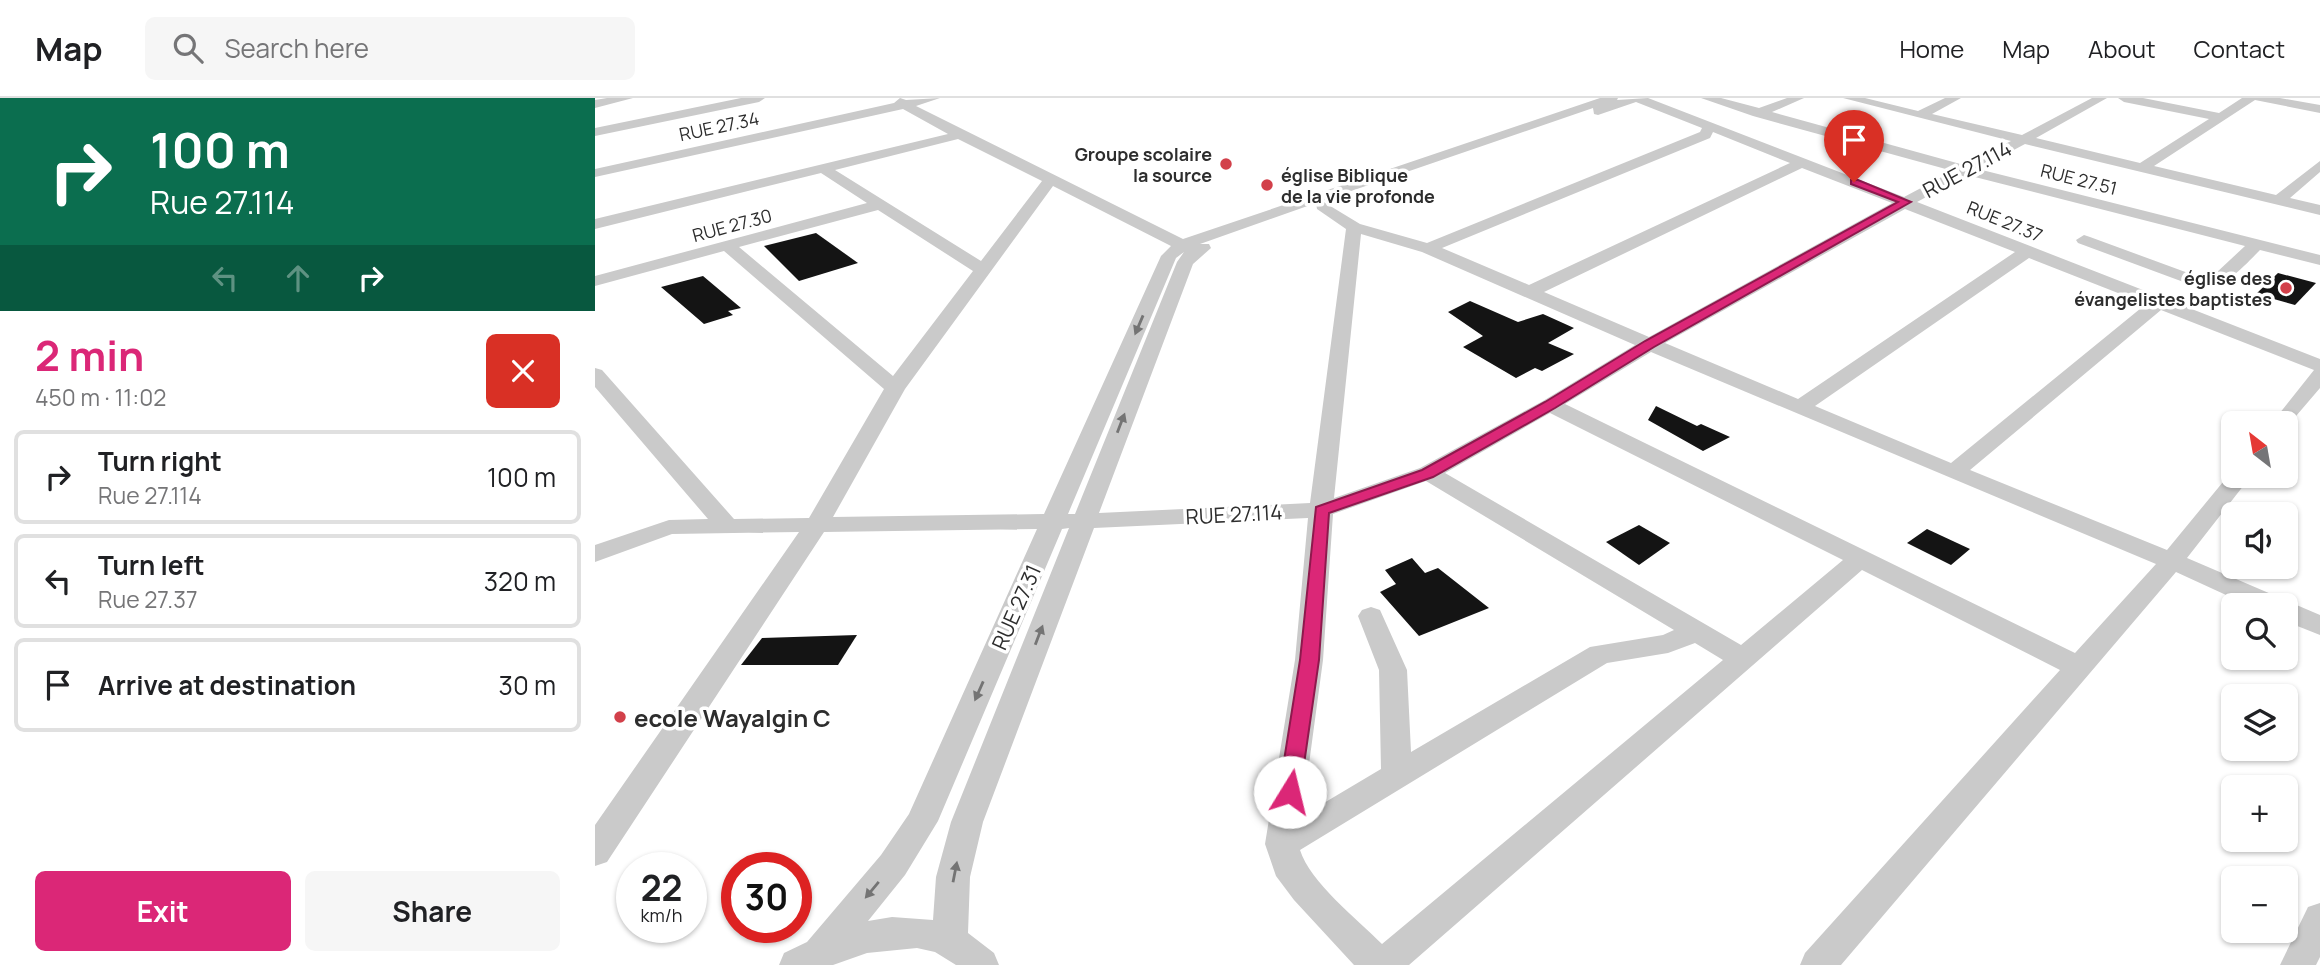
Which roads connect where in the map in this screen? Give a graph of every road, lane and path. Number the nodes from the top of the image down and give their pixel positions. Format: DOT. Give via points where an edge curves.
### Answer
graph roads {
  1 [pos="627,98"];
  2 [pos="759,98"];
  3 [pos="891,98"];
  4 [pos="934,98"];
  5 [pos="1612,98"];
  6 [pos="1636,98"];
  7 [pos="1707,98"];
  8 [pos="1798,98"];
  9 [pos="1849,98"];
  10 [pos="1955,98"];
  11 [pos="2101,98"];
  12 [pos="2124,98"];
  13 [pos="2251,98"];
  14 [pos="2260,98"];
  15 [pos="595,104"];
  16 [pos="906,104"];
  17 [pos="2320,109"];
  18 [pos="1758,113"];
  19 [pos="1919,115"];
  20 [pos="2219,117"];
  21 [pos="1707,130"];
  22 [pos="595,132"];
  23 [pos="960,135"];
  24 [pos="2022,140"];
  25 [pos="1803,162"];
  26 [pos="2320,165"];
  27 [pos="2143,168"];
  28 [pos="824,169"];
  29 [pos="1965,170"];
  30 [pos="595,173"];
  31 [pos="1050,180"];
  32 [pos="2279,200"];
  33 [pos="1906,202"];
  34 [pos="878,205"];
  35 [pos="1322,206"];
  36 [pos="2320,210"];
  37 [pos="595,224"];
  38 [pos="1354,227"];
  39 [pos="2084,240"];
  40 [pos="2256,244"];
  41 [pos="728,246"];
  42 [pos="1189,248"];
  43 [pos="1428,248"];
  44 [pos="2028,251"];
  45 [pos="2320,260"];
  46 [pos="982,270"];
  47 [pos="595,281"];
  48 [pos="1529,292"];
  49 [pos="2158,303"];
  50 [pos="1650,344"];
  51 [pos="2320,366"];
  52 [pos="595,374"];
  53 [pos="2320,375"];
  54 [pos="895,388"];
  55 [pos="1550,405"];
  56 [pos="1801,406"];
  57 [pos="2291,411"];
  58 [pos="1954,472"];
  59 [pos="1428,473"];
  60 [pos="2230,488"];
  61 [pos="1321,510"];
  62 [pos="1083,520"];
  63 [pos="1054,521"];
  64 [pos="818,523"];
  65 [pos="725,524"];
  66 [pos="595,554"];
  67 [pos="1861,558"];
  68 [pos="2172,561"];
  69 [pos="2245,593"];
  70 [pos="1371,616"];
  71 [pos="2298,617"];
  72 [pos="2320,626"];
  73 [pos="1696,631"];
  74 [pos="1742,659"];
  75 [pos="2077,666"];
  76 [pos="1397,775"];
  77 [pos="1282,844"];
  78 [pos="595,852"];
  79 [pos="2320,918"];
  80 [pos="950,940"];
  81 [pos="809,958"];
  82 [pos="981,965"];
  83 [pos="1378,965"];
  84 [pos="1383,965"];
  85 [pos="1818,965"];
  86 [pos="2298,965"];
  1 -- 15 [label="street"];
  2 -- 22 [label="street"];
  3 -- 16 [label="street"];
  4 -- 16 [label="street, RUE 27.34"];
  5 -- 42 [label="street"];
  6 -- 21 [label="street, RUE 27.37"];
  6 -- 35 [label="street"];
  7 -- 18 [label="street, RUE 27.51"];
  8 -- 18 [label="street"];
  9 -- 19 [label="street"];
  10 -- 19 [label="street"];
  11 -- 24 [label="street, RUE 27.114"];
  12 -- 20 [label="street"];
  13 -- 20 [label="street"];
  14 -- 17 [label="street"];
  16 -- 23 [label="street"];
  16 -- 30 [label="street, RUE 27.34"];
  18 -- 29 [label="street, RUE 27.51"];
  19 -- 24 [label="street"];
  20 -- 27 [label="street"];
  21 -- 25 [label="street, RUE 27.37" via="1728,132"];
  21 -- 43 [label="street"];
  23 -- 28 [label="street"];
  23 -- 31 [label="street"];
  24 -- 27 [label="street"];
  24 -- 29 [label="street, RUE 27.114"];
  25 -- 33 [label="street, RUE 27.37"];
  25 -- 48 [label="street"];
  26 -- 32 [label="street"];
  27 -- 32 [label="street"];
  28 -- 34 [label="street"];
  28 -- 37 [label="street"];
  29 -- 33 [label="street, RUE 27.114"];
  29 -- 40 [label="street, RUE 27.51"];
  31 -- 42 [label="street"];
  31 -- 46 [label="street"];
  32 -- 36 [label="street"];
  33 -- 44 [label="street, RUE 27.37"];
  33 -- 50 [label="street, RUE 27.114"];
  34 -- 41 [label="street, RUE 27.30"];
  34 -- 46 [label="street"];
  35 -- 38 [label="street"];
  35 -- 42 [label="street"];
  38 -- 43 [label="street"];
  38 -- 61 [label="street"];
  39 -- 40 [label="street" via="2209,284 2222,278"];
  40 -- 45 [label="street, RUE 27.51"];
  41 -- 47 [label="street, RUE 27.30"];
  41 -- 54 [label="street"];
  62 -- 42 [label="street, RUE 27.31, one-way"];
  42 -- 63 [label="street, RUE 27.31, one-way" via="1169,256"];
  43 -- 48 [label="street"];
  44 -- 49 [label="street, RUE 27.37"];
  44 -- 56 [label="street"];
  46 -- 54 [label="street"];
  48 -- 50 [label="street"];
  49 -- 51 [label="street, RUE 27.37"];
  49 -- 58 [label="street"];
  50 -- 55 [label="street, RUE 27.114"];
  50 -- 56 [label="street"];
  52 -- 65 [label="street"];
  53 -- 57 [label="street"];
  54 -- 64 [label="street"];
  55 -- 59 [label="street, RUE 27.114"];
  55 -- 67 [label="street"];
  56 -- 58 [label="street"];
  58 -- 68 [label="street"];
  59 -- 61 [label="street, RUE 27.114"];
  59 -- 73 [label="street"];
  60 -- 68 [label="street"];
  61 -- 62 [label="street, RUE 27.114"];
  61 -- 77 [label="street" via="1310,660"];
  62 -- 63 [label="street, RUE 27.114"];
  80 -- 62 [label="street, RUE 27.31, one-way" via="953,877 967,822"];
  63 -- 64 [label="street, RUE 27.114"];
  63 -- 81 [label="street, RUE 27.31, one-way" via="922,821 893,865"];
  64 -- 65 [label="street, RUE 27.114"];
  64 -- 78 [label="street"];
  65 -- 66 [label="street, RUE 27.114" via="669,527"];
  67 -- 74 [label="street"];
  67 -- 75 [label="street"];
  68 -- 69 [label="street"];
  68 -- 75 [label="street"];
  70 -- 76 [label="street" via="1393,670"];
  71 -- 72 [label="street"];
  73 -- 74 [label="street"];
  73 -- 76 [label="street" via="1668,644 1600,654"];
  74 -- 84 [label="street"];
  75 -- 85 [label="street"];
  76 -- 77 [label="street"];
  77 -- 83 [label="street" via="1288,866 1300,882"];
  79 -- 86 [label="street"];
  80 -- 81 [label="street" via="890,932 856,938"];
  80 -- 82 [label="street"];
}
